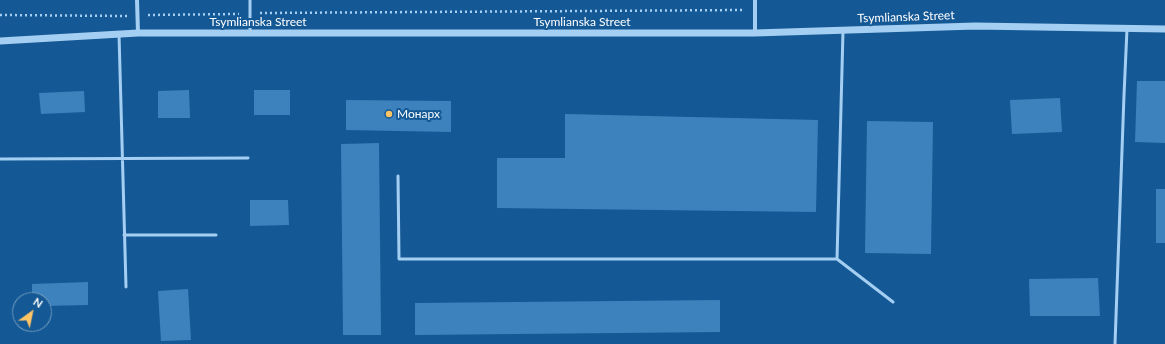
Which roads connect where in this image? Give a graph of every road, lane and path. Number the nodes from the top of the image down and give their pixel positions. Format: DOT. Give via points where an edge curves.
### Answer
graph roads {
  1 [pos="137,0"];
  2 [pos="250,0"];
  3 [pos="755,0"];
  4 [pos="755,10"];
  5 [pos="250,14"];
  6 [pos="0,16"];
  7 [pos="138,16"];
  8 [pos="1127,28"];
  9 [pos="1165,29"];
  10 [pos="843,31"];
  11 [pos="138,33"];
  12 [pos="250,33"];
  13 [pos="755,33"];
  14 [pos="119,34"];
  15 [pos="0,41"];
  16 [pos="122,158"];
  17 [pos="248,158"];
  18 [pos="0,159"];
  19 [pos="398,176"];
  20 [pos="124,235"];
  21 [pos="216,235"];
  22 [pos="837,259"];
  23 [pos="126,287"];
  24 [pos="893,302"];
  25 [pos="1116,344"];
  1 -- 7 [label="street"];
  2 -- 5 [label="lane"];
  3 -- 4 [label="street"];
  4 -- 5 [label="path"];
  4 -- 13 [label="street"];
  5 -- 7 [label="path"];
  5 -- 12 [label="lane"];
  6 -- 7 [label="path"];
  7 -- 11 [label="street"];
  8 -- 9 [label="street, Tsymlianska Street"];
  8 -- 10 [label="street, Tsymlianska Street" via="975,26"];
  8 -- 25 [label="lane"];
  10 -- 13 [label="street, Tsymlianska Street"];
  10 -- 22 [label="lane"];
  11 -- 12 [label="street, Tsymlianska Street"];
  11 -- 14 [label="street, Tsymlianska Street"];
  12 -- 13 [label="street, Tsymlianska Street"];
  14 -- 15 [label="street, Tsymlianska Street"];
  14 -- 16 [label="lane"];
  16 -- 17 [label="lane"];
  16 -- 18 [label="lane"];
  16 -- 20 [label="lane"];
  19 -- 22 [label="lane" via="399,259"];
  20 -- 21 [label="lane"];
  20 -- 23 [label="lane"];
  22 -- 24 [label="lane"];
}
